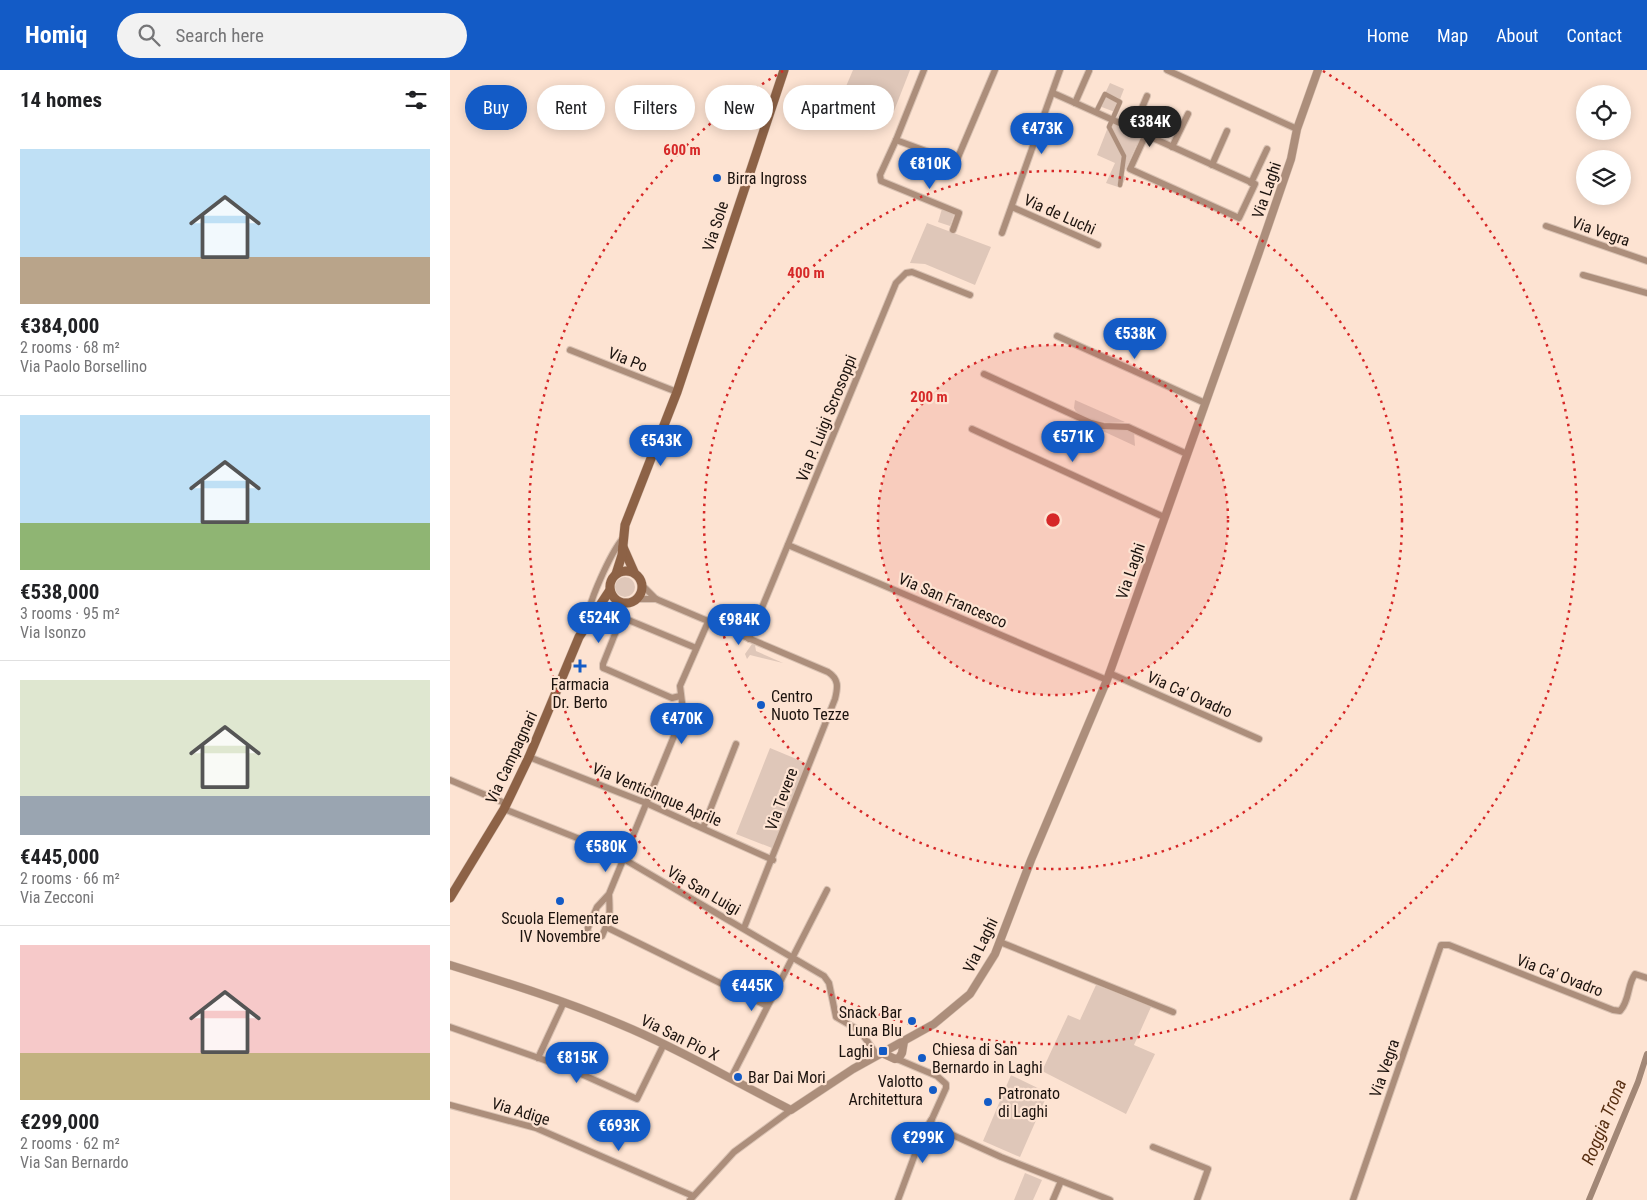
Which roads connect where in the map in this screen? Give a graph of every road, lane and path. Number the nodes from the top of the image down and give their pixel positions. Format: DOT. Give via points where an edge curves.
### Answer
graph roads {
  1 [pos="784,70"];
  2 [pos="924,70"];
  3 [pos="995,70"];
  4 [pos="1060,70"];
  5 [pos="1167,70"];
  6 [pos="1318,70"];
  7 [pos="1089,72"];
  8 [pos="1053,93"];
  9 [pos="1147,96"];
  10 [pos="1075,103"];
  11 [pos="1096,112"];
  12 [pos="1188,114"];
  13 [pos="1112,120"];
  14 [pos="1133,128"];
  15 [pos="1297,129"];
  16 [pos="1227,131"];
  17 [pos="1146,134"];
  18 [pos="896,140"];
  19 [pos="1172,147"];
  20 [pos="1267,149"];
  21 [pos="1212,165"];
  22 [pos="1251,183"];
  23 [pos="1120,185"];
  24 [pos="1012,207"];
  25 [pos="1546,226"];
  26 [pos="953,230"];
  27 [pos="1002,233"];
  28 [pos="1098,245"];
  29 [pos="1647,261"];
  30 [pos="1583,275"];
  31 [pos="1647,293"];
  32 [pos="970,295"];
  33 [pos="1057,336"];
  34 [pos="570,350"];
  35 [pos="984,374"];
  36 [pos="677,392"];
  37 [pos="1205,403"];
  38 [pos="972,429"];
  39 [pos="1187,454"];
  40 [pos="1164,517"];
  41 [pos="623,542"];
  42 [pos="788,545"];
  43 [pos="634,572"];
  44 [pos="616,574"];
  45 [pos="642,585"];
  46 [pos="610,590"];
  47 [pos="637,599"];
  48 [pos="656,599"];
  49 [pos="621,602"];
  50 [pos="595,613"];
  51 [pos="708,622"];
  52 [pos="587,624"];
  53 [pos="749,639"];
  54 [pos="696,648"];
  55 [pos="1108,676"];
  56 [pos="680,696"];
  57 [pos="1259,739"];
  58 [pos="736,744"];
  59 [pos="529,757"];
  60 [pos="450,780"];
  61 [pos="646,803"];
  62 [pos="506,806"];
  63 [pos="703,828"];
  64 [pos="623,859"];
  65 [pos="773,860"];
  66 [pos="827,890"];
  67 [pos="609,894"];
  68 [pos="450,898"];
  69 [pos="606,926"];
  70 [pos="744,928"];
  71 [pos="1000,942"];
  72 [pos="1441,945"];
  73 [pos="793,956"];
  74 [pos="450,964"];
  75 [pos="1647,978"];
  76 [pos="564,1002"];
  77 [pos="767,1006"];
  78 [pos="1173,1012"];
  79 [pos="450,1027"];
  80 [pos="664,1044"];
  81 [pos="897,1051"];
  82 [pos="879,1054"];
  83 [pos="538,1058"];
  84 [pos="731,1078"];
  85 [pos="450,1105"];
  86 [pos="791,1110"];
  87 [pos="932,1119"];
  88 [pos="1153,1148"];
  89 [pos="1061,1181"];
  90 [pos="691,1198"];
  91 [pos="898,1200"];
  92 [pos="1053,1200"];
  93 [pos="1110,1200"];
  94 [pos="1197,1200"];
  95 [pos="1354,1200"];
  1 -- 36 [label="main road, Via Sole"];
  2 -- 18 [label="street"];
  3 -- 18 [label="street" via="956,162"];
  4 -- 8 [label="street, Via de Luchi"];
  5 -- 15 [label="street"];
  6 -- 15 [label="street, Via Laghi"];
  7 -- 10 [label="street"];
  8 -- 10 [label="street"];
  8 -- 24 [label="street, Via de Luchi"];
  9 -- 14 [label="street"];
  10 -- 11 [label="street"];
  11 -- 13 [label="street"];
  11 -- 13 [label="street" via="1105,94 1120,102"];
  12 -- 19 [label="street"];
  13 -- 14 [label="street"];
  13 -- 23 [label="street" via="1111,132 1124,156"];
  14 -- 17 [label="street"];
  15 -- 37 [label="street, Via Laghi" via="1291,159"];
  16 -- 21 [label="street"];
  17 -- 19 [label="street"];
  17 -- 22 [label="street" via="1130,169 1239,218 1255,184"];
  18 -- 26 [label="street" via="880,175 881,181 959,212"];
  19 -- 21 [label="street"];
  20 -- 22 [label="street"];
  21 -- 22 [label="street"];
  24 -- 27 [label="street, Via de Luchi"];
  24 -- 28 [label="street, Via de Luchi"];
  25 -- 29 [label="street, Via Vegra"];
  30 -- 31 [label="street"];
  32 -- 42 [label="street, Via P. Luigi Scrosoppi" via="912,272 896,282"];
  33 -- 37 [label="street"];
  34 -- 36 [label="street, Via Po"];
  35 -- 39 [label="street" via="1091,423 1128,427"];
  36 -- 41 [label="main road, Via Campagnari" via="628,516"];
  37 -- 39 [label="street, Via Laghi"];
  38 -- 40 [label="street"];
  39 -- 40 [label="street, Via Laghi"];
  40 -- 55 [label="street, Via Laghi"];
  41 -- 43 [label="main road"];
  41 -- 44 [label="main road, Via Campagnari"];
  41 -- 52 [label="street, Via Campagnari" via="617,546 604,572 586,616"];
  42 -- 53 [label="street, Via P. Luigi Scrosoppi"];
  42 -- 55 [label="street, Via San Francesco"];
  43 -- 44 [label="main road" via="624,570"];
  43 -- 45 [label="main road"];
  44 -- 46 [label="main road"];
  45 -- 47 [label="main road"];
  45 -- 48 [label="street"];
  46 -- 49 [label="main road"];
  46 -- 50 [label="main road, Via Campagnari"];
  47 -- 48 [label="street"];
  47 -- 49 [label="main road"];
  48 -- 51 [label="street"];
  49 -- 50 [label="main road, Via Campagnari" via="605,606"];
  50 -- 52 [label="main road, Via Campagnari"];
  51 -- 53 [label="street"];
  51 -- 54 [label="street"];
  52 -- 59 [label="main road, Via Campagnari"];
  53 -- 65 [label="street, Via Tevere" via="828,672 838,687"];
  54 -- 56 [label="street" via="680,686"];
  54 -- 56 [label="street" via="626,619 620,624 602,664 603,668 672,698"];
  55 -- 57 [label="street, Via Ca' Ovadro"];
  55 -- 71 [label="street, Via Laghi"];
  56 -- 61 [label="street" via="681,720"];
  58 -- 63 [label="street"];
  59 -- 61 [label="street, Via Venticinque Aprile"];
  59 -- 62 [label="main road, Via Campagnari"];
  60 -- 62 [label="street, Via San Luigi"];
  61 -- 63 [label="street, Via Venticinque Aprile"];
  61 -- 64 [label="street"];
  62 -- 64 [label="street, Via San Luigi" via="588,840"];
  62 -- 68 [label="main road, Via Campagnari"];
  63 -- 65 [label="street, Via Venticinque Aprile"];
  64 -- 67 [label="street"];
  64 -- 70 [label="street, Via San Luigi"];
  65 -- 70 [label="street, Via Tevere"];
  66 -- 73 [label="street"];
  67 -- 69 [label="street" via="611,912"];
  67 -- 69 [label="street" via="596,908 587,932 592,938 597,938 602,936"];
  69 -- 77 [label="street"];
  70 -- 73 [label="street, Via San Luigi"];
  71 -- 78 [label="street"];
  71 -- 81 [label="street, Via Laghi" via="970,994"];
  72 -- 75 [label="street, Via Ca' Ovadro" via="1449,945 1613,1010 1620,1011 1625,1005 1635,974"];
  72 -- 95 [label="street, Via Vegra"];
  73 -- 77 [label="street"];
  73 -- 82 [label="street, Via San Luigi" via="824,976 829,983 836,1017 860,1031"];
  74 -- 76 [label="street, Via San Pio X"];
  76 -- 80 [label="street, Via San Pio X"];
  76 -- 83 [label="street"];
  77 -- 84 [label="street"];
  79 -- 83 [label="street"];
  80 -- 83 [label="street" via="637,1100"];
  80 -- 84 [label="street, Via San Pio X"];
  81 -- 82 [label="street"];
  81 -- 87 [label="street" via="906,1063 937,1076 946,1084"];
  82 -- 86 [label="street"];
  84 -- 86 [label="street, Via San Pio X"];
  85 -- 90 [label="street, Via Adige" via="536,1128"];
  86 -- 90 [label="street" via="734,1152"];
  87 -- 89 [label="street" via="931,1124 944,1133"];
  87 -- 91 [label="street" via="921,1138"];
  88 -- 94 [label="street" via="1208,1169"];
  89 -- 92 [label="street"];
  89 -- 93 [label="street"];
}
